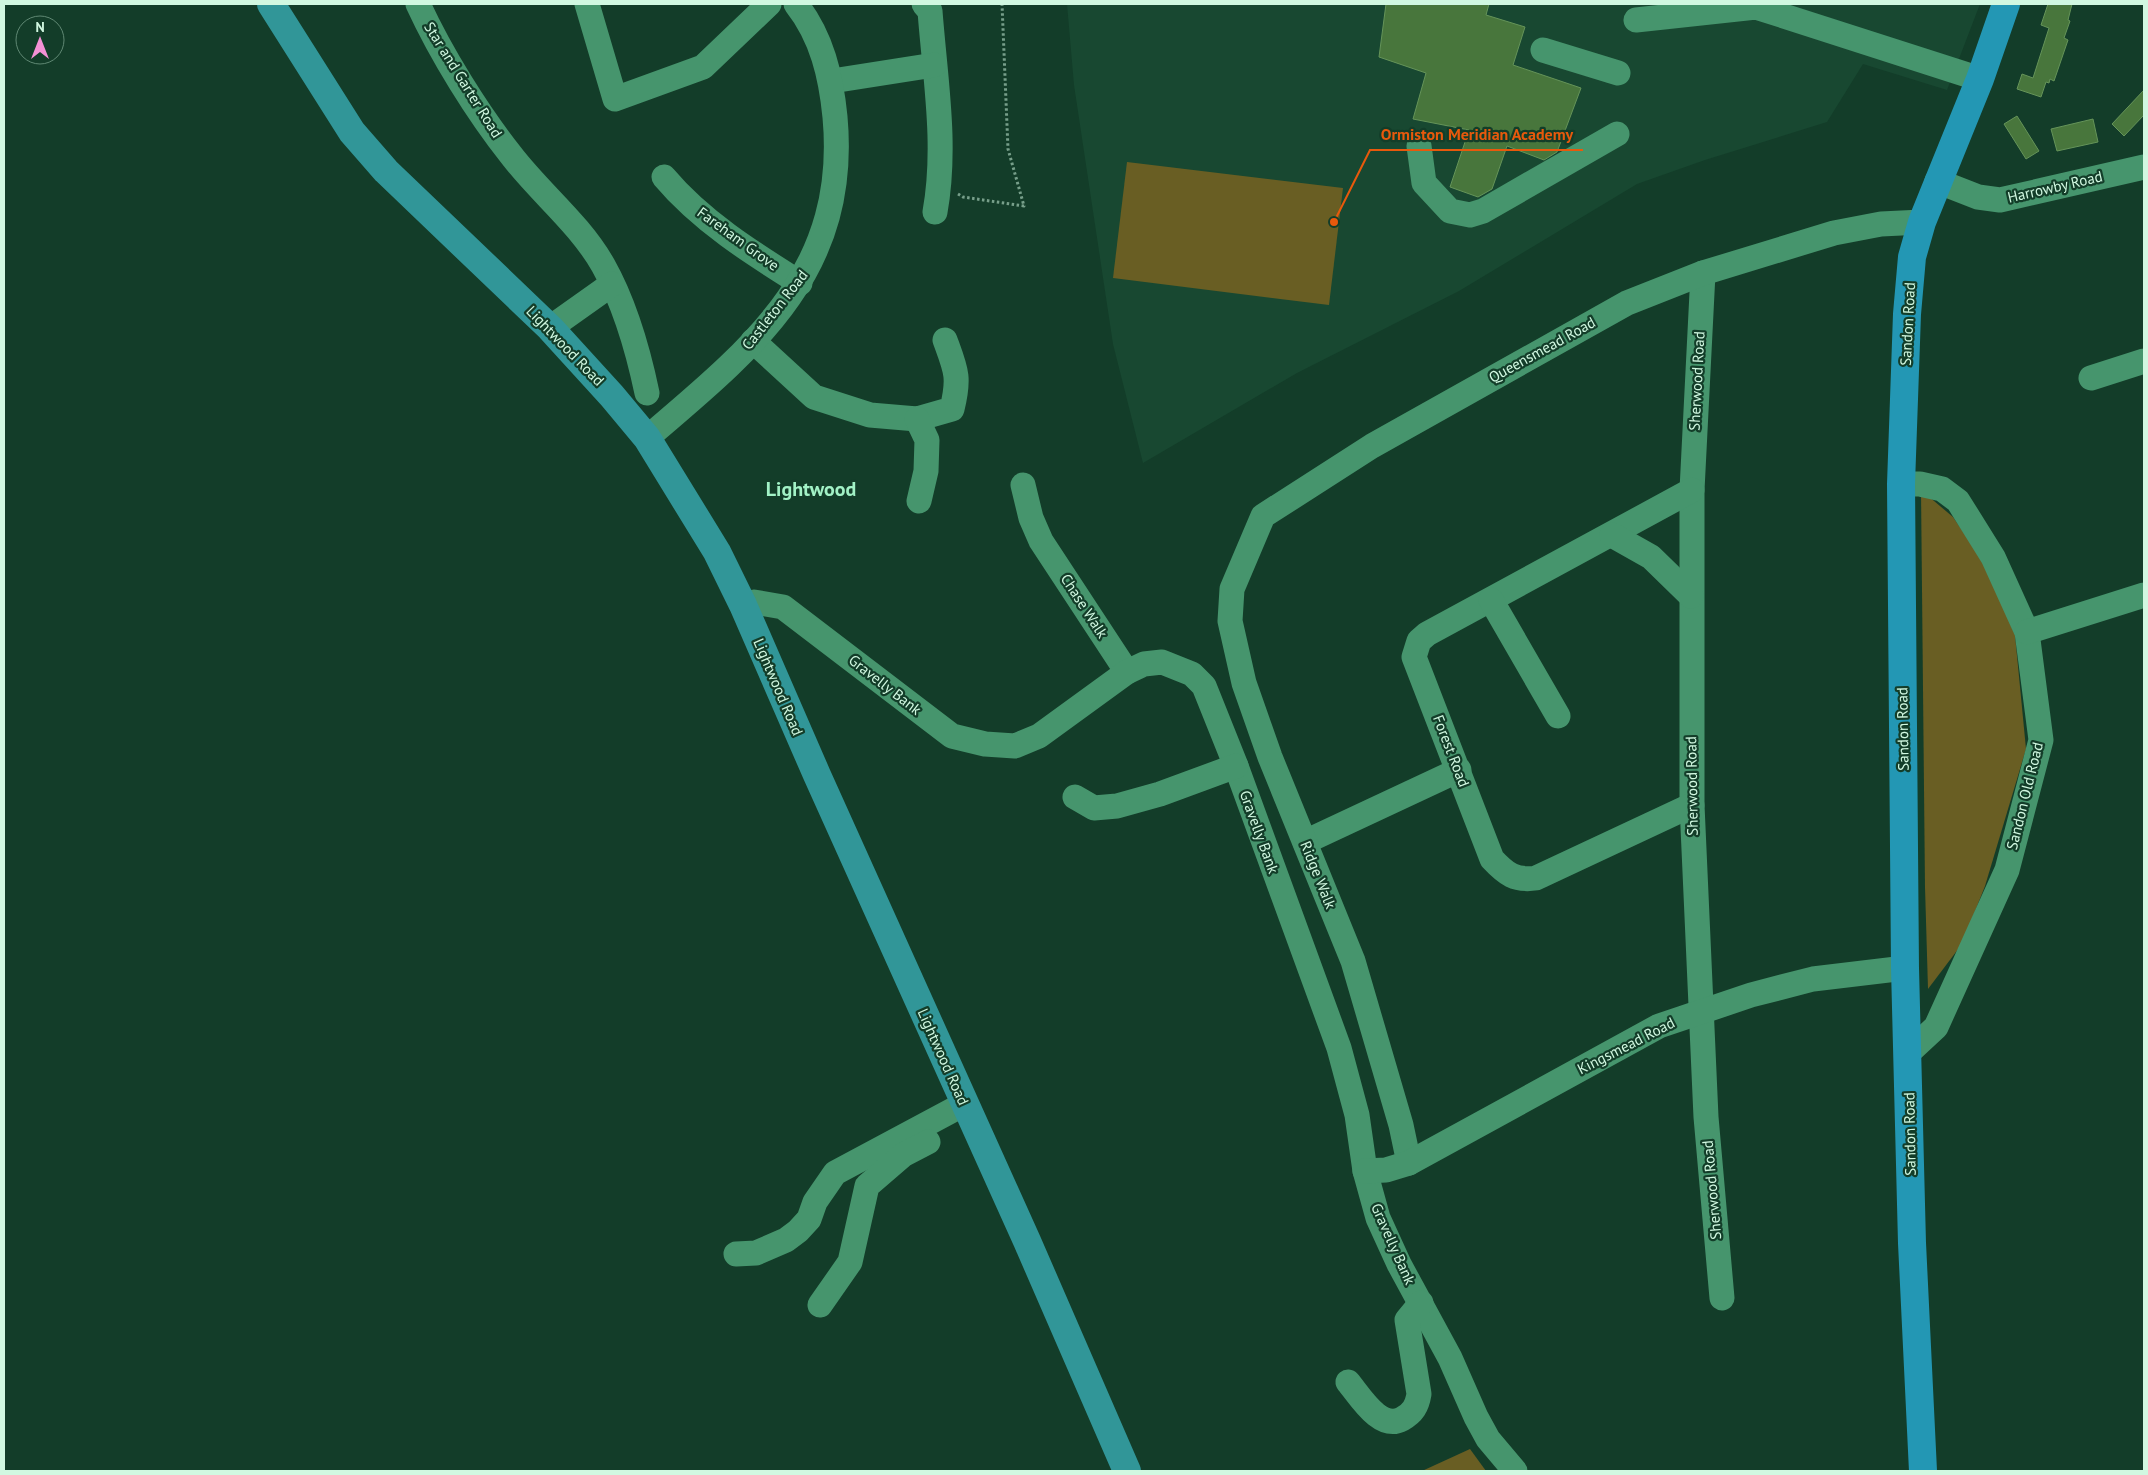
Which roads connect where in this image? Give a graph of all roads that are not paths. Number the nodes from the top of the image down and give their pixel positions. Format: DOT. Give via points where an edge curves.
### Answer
graph roads {
  1 [pos="272,4"];
  2 [pos="418,4"];
  3 [pos="587,4"];
  4 [pos="769,4"];
  5 [pos="796,4"];
  6 [pos="924,4"];
  7 [pos="2006,4"];
  8 [pos="1636,20"];
  9 [pos="1542,50"];
  10 [pos="934,66"];
  11 [pos="1618,73"];
  12 [pos="1980,79"];
  13 [pos="832,81"];
  14 [pos="1617,134"];
  15 [pos="1419,146"];
  16 [pos="2144,168"];
  17 [pos="1937,181"];
  18 [pos="669,192"];
  19 [pos="935,212"];
  20 [pos="1922,222"];
  21 [pos="1703,273"];
  22 [pos="800,283"];
  23 [pos="612,284"];
  24 [pos="550,328"];
  25 [pos="945,340"];
  26 [pos="753,342"];
  27 [pos="2144,361"];
  28 [pos="2091,378"];
  29 [pos="647,393"];
  30 [pos="917,419"];
  31 [pos="647,438"];
  32 [pos="1901,484"];
  33 [pos="1023,485"];
  34 [pos="1692,490"];
  35 [pos="919,501"];
  36 [pos="1612,535"];
  37 [pos="1232,589"];
  38 [pos="2144,595"];
  39 [pos="1691,596"];
  40 [pos="1491,600"];
  41 [pos="743,605"];
  42 [pos="2027,632"];
  43 [pos="1126,672"];
  44 [pos="1558,716"];
  45 [pos="1236,766"];
  46 [pos="1459,770"];
  47 [pos="1075,798"];
  48 [pos="1692,806"];
  49 [pos="1305,842"];
  50 [pos="1905,968"];
  51 [pos="1701,1011"];
  52 [pos="1908,1053"];
  53 [pos="967,1112"];
  54 [pos="1409,1162"];
  55 [pos="1365,1172"];
  56 [pos="736,1254"];
  57 [pos="1722,1298"];
  58 [pos="1421,1303"];
  59 [pos="820,1305"];
  60 [pos="1348,1382"];
  61 [pos="1127,1471"];
  62 [pos="1515,1471"];
  63 [pos="1923,1471"];
  1 -- 24 [label="main road, Lightwood Road" via="363,145"];
  2 -- 23 [label="street, Star and Garter Road" via="428,26 510,155 575,224 604,266"];
  3 -- 4 [label="street" via="614,99 703,67"];
  5 -- 13 [label="street, Castleton Road" via="805,15 822,51"];
  6 -- 10 [label="street" via="930,11"];
  7 -- 12 [label="highway, Sandon Road"];
  8 -- 12 [label="street" via="1756,6"];
  9 -- 11 [label="street"];
  10 -- 13 [label="street"];
  10 -- 19 [label="street" via="942,135 940,185"];
  12 -- 17 [label="highway, Sandon Road"];
  13 -- 22 [label="street, Castleton Road" via="838,144 834,190 826,226"];
  14 -- 15 [label="street" via="1483,211 1470,215 1450,212 1424,183"];
  16 -- 17 [label="street, Harrowby Road" via="2000,200 1978,197"];
  17 -- 20 [label="highway, Sandon Road"];
  18 -- 22 [label="street, Fareham Grove" via="752,253"];
  20 -- 21 [label="street, Queensmead Road" via="1881,224 1834,233"];
  20 -- 32 [label="highway, Sandon Road" via="1912,257 1908,305"];
  21 -- 34 [label="street, Sherwood Road"];
  21 -- 37 [label="street, Queensmead Road" via="1627,303 1549,346 1372,446 1263,516"];
  22 -- 26 [label="street, Castleton Road"];
  23 -- 24 [label="street"];
  23 -- 29 [label="street, Star and Garter Road" via="639,354"];
  24 -- 31 [label="main road, Lightwood Road"];
  25 -- 30 [label="street" via="958,375 952,409"];
  26 -- 30 [label="street" via="814,397 870,415"];
  26 -- 31 [label="street, Castleton Road" via="706,388"];
  27 -- 28 [label="street"];
  30 -- 35 [label="street" via="927,440 926,471"];
  31 -- 41 [label="main road, Lightwood Road" via="717,552"];
  32 -- 42 [label="street, Sandon Old Road" via="1942,489 1958,501 1993,557"];
  32 -- 50 [label="highway, Sandon Road"];
  33 -- 43 [label="street, Chase Walk" via="1041,541"];
  34 -- 36 [label="street, Forest Road"];
  34 -- 39 [label="street, Sherwood Road"];
  36 -- 39 [label="street" via="1651,557"];
  36 -- 40 [label="street, Forest Road"];
  37 -- 49 [label="street, Ridge Walk" via="1230,621 1244,682"];
  38 -- 42 [label="street"];
  39 -- 48 [label="street, Sherwood Road"];
  40 -- 44 [label="street"];
  40 -- 46 [label="street, Forest Road" via="1427,634 1415,649 1414,656"];
  41 -- 43 [label="street, Gravelly Bank" via="754,602 783,607 952,736 985,744 1015,746 1038,736"];
  41 -- 53 [label="main road, Lightwood Road"];
  42 -- 52 [label="street, Sandon Old Road" via="2041,740 2007,870 1936,1027"];
  43 -- 45 [label="street, Gravelly Bank" via="1144,664 1162,662 1192,674 1204,686"];
  45 -- 47 [label="street" via="1117,806 1094,808"];
  45 -- 55 [label="street, Gravelly Bank" via="1339,1048 1357,1115"];
  46 -- 48 [label="street, Forest Road" via="1492,859 1503,872 1522,880 1536,878"];
  46 -- 49 [label="street"];
  48 -- 51 [label="street, Sherwood Road"];
  49 -- 54 [label="street, Ridge Walk" via="1353,962"];
  50 -- 51 [label="street, Kingsmead Road" via="1813,979"];
  50 -- 52 [label="highway, Sandon Road"];
  51 -- 54 [label="street, Kingsmead Road" via="1659,1026"];
  51 -- 57 [label="street, Sherwood Road" via="1706,1117"];
  52 -- 63 [label="highway, Sandon Road" via="1912,1242"];
  53 -- 56 [label="street" via="835,1173 815,1202 809,1219 798,1231 756,1253"];
  53 -- 59 [label="street" via="903,1156 867,1186 850,1262"];
  53 -- 61 [label="main road, Lightwood Road"];
  54 -- 55 [label="street, Kingsmead Road" via="1386,1170"];
  55 -- 58 [label="street, Gravelly Bank" via="1378,1218"];
  58 -- 60 [label="street" via="1407,1320 1419,1394 1417,1406 1408,1416 1398,1422 1384,1420"];
  58 -- 62 [label="street, Gravelly Bank" via="1488,1439"];
}
